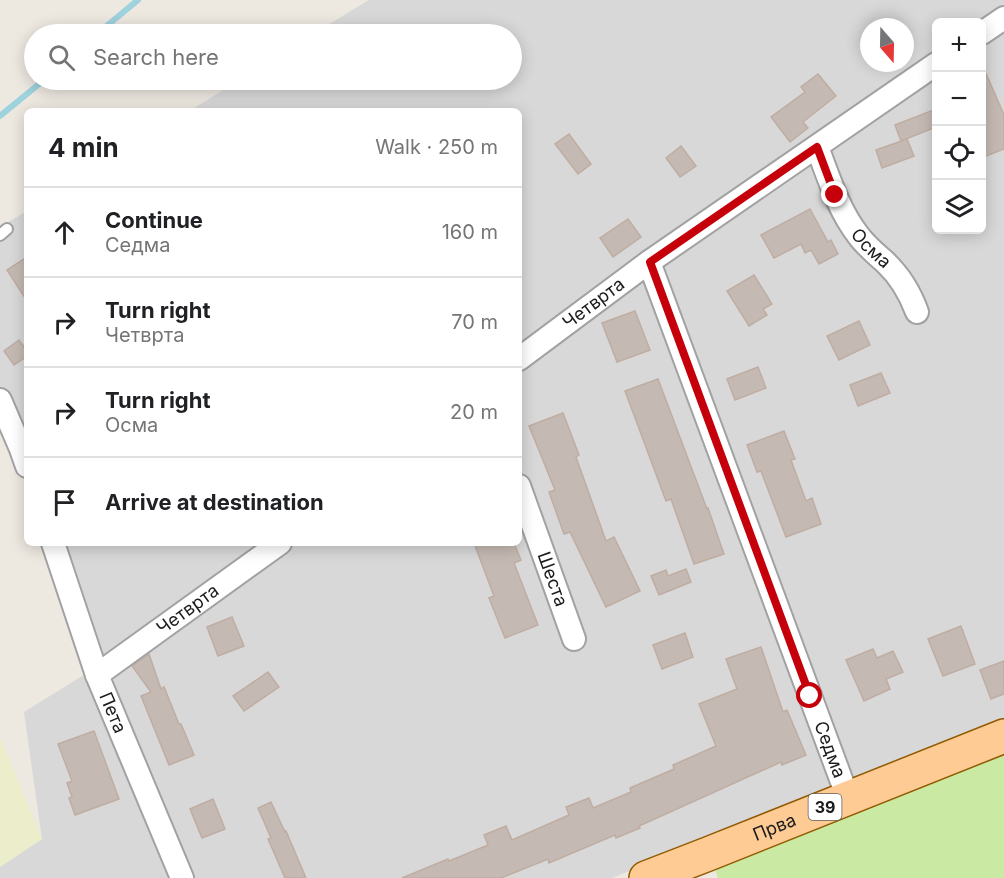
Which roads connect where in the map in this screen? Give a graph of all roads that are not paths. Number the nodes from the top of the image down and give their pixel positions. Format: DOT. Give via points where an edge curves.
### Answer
graph roads {
  1 [pos="1004,18"];
  2 [pos="986,30"];
  3 [pos="932,67"];
  4 [pos="817,147"];
  5 [pos="650,262"];
  6 [pos="917,312"];
  7 [pos="522,357"];
  8 [pos="0,400"];
  9 [pos="24,452"];
  10 [pos="522,494"];
  11 [pos="54,546"];
  12 [pos="276,546"];
  13 [pos="574,639"];
  14 [pos="97,675"];
  15 [pos="1004,736"];
  16 [pos="848,798"];
  17 [pos="182,878"];
  18 [pos="646,878"];
  1 -- 2 [label="street"];
  3 -- 4 [label="street, Четврта"];
  4 -- 5 [label="street, Четврта"];
  4 -- 6 [label="street, Осма" via="849,224 903,282"];
  5 -- 7 [label="street, Четврта"];
  5 -- 16 [label="street, Седма"];
  8 -- 9 [label="street"];
  10 -- 13 [label="street, Шеста"];
  11 -- 14 [label="street, Пета"];
  12 -- 14 [label="street, Четврта"];
  14 -- 17 [label="street, Пета"];
  15 -- 16 [label="main road, Прва / 39"];
  16 -- 18 [label="main road, Прва / 39"];
}
